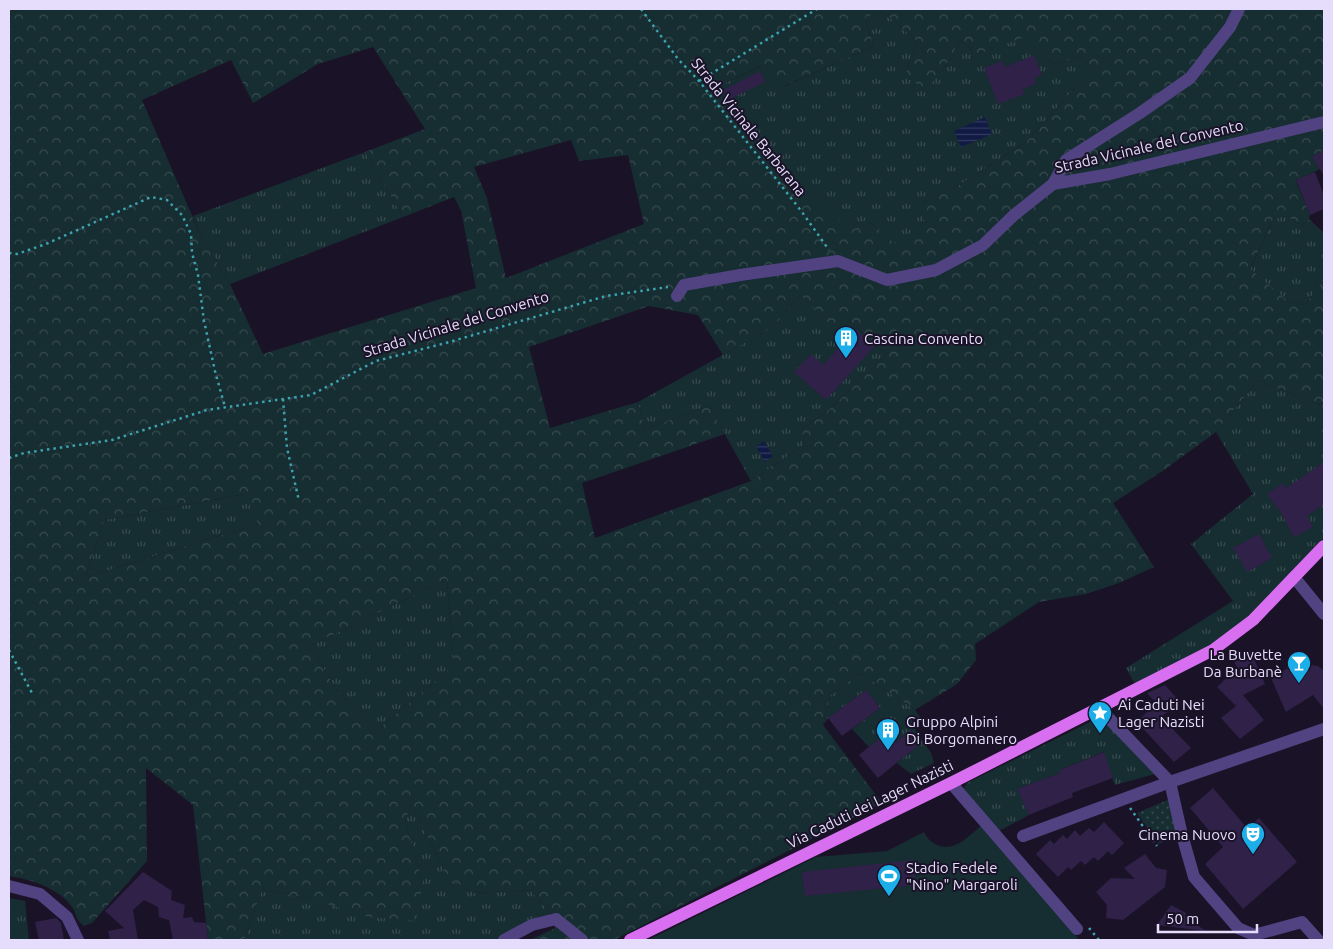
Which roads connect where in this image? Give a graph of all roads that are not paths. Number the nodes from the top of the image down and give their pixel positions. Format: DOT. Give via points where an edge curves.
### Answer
graph roads {
  1 [pos="1239,9"];
  2 [pos="1324,122"];
  3 [pos="1053,184"];
  4 [pos="677,296"];
  5 [pos="1324,546"];
  6 [pos="1294,577"];
  7 [pos="1324,614"];
  8 [pos="1099,708"];
  9 [pos="1324,729"];
  10 [pos="1170,782"];
  11 [pos="951,783"];
  12 [pos="1023,836"];
  13 [pos="9,886"];
  14 [pos="1077,929"];
  15 [pos="78,940"];
  16 [pos="504,940"];
  17 [pos="582,940"];
  18 [pos="630,940"];
  19 [pos="1318,940"];
  1 -- 3 [label="street" via="1230,27 1190,78 1066,160"];
  2 -- 3 [label="street, Strada Vicinale del Convento" via="1110,174"];
  3 -- 4 [label="street, Strada Vicinale del Convento" via="983,245 936,270 887,280 838,261 684,285"];
  5 -- 6 [label="main road, Via Caduti dei Lager Nazisti"];
  6 -- 7 [label="street"];
  6 -- 8 [label="main road, Via Caduti dei Lager Nazisti" via="1253,620 1213,650"];
  8 -- 10 [label="street"];
  8 -- 11 [label="main road, Via Caduti dei Lager Nazisti"];
  9 -- 10 [label="street"];
  10 -- 12 [label="street"];
  10 -- 19 [label="street" via="1194,878 1238,928 1254,935 1302,922"];
  11 -- 14 [label="street"];
  11 -- 18 [label="main road, Via Caduti dei Lager Nazisti"];
  13 -- 15 [label="street" via="40,894 67,917"];
  16 -- 17 [label="street" via="532,925 556,920"];
}
